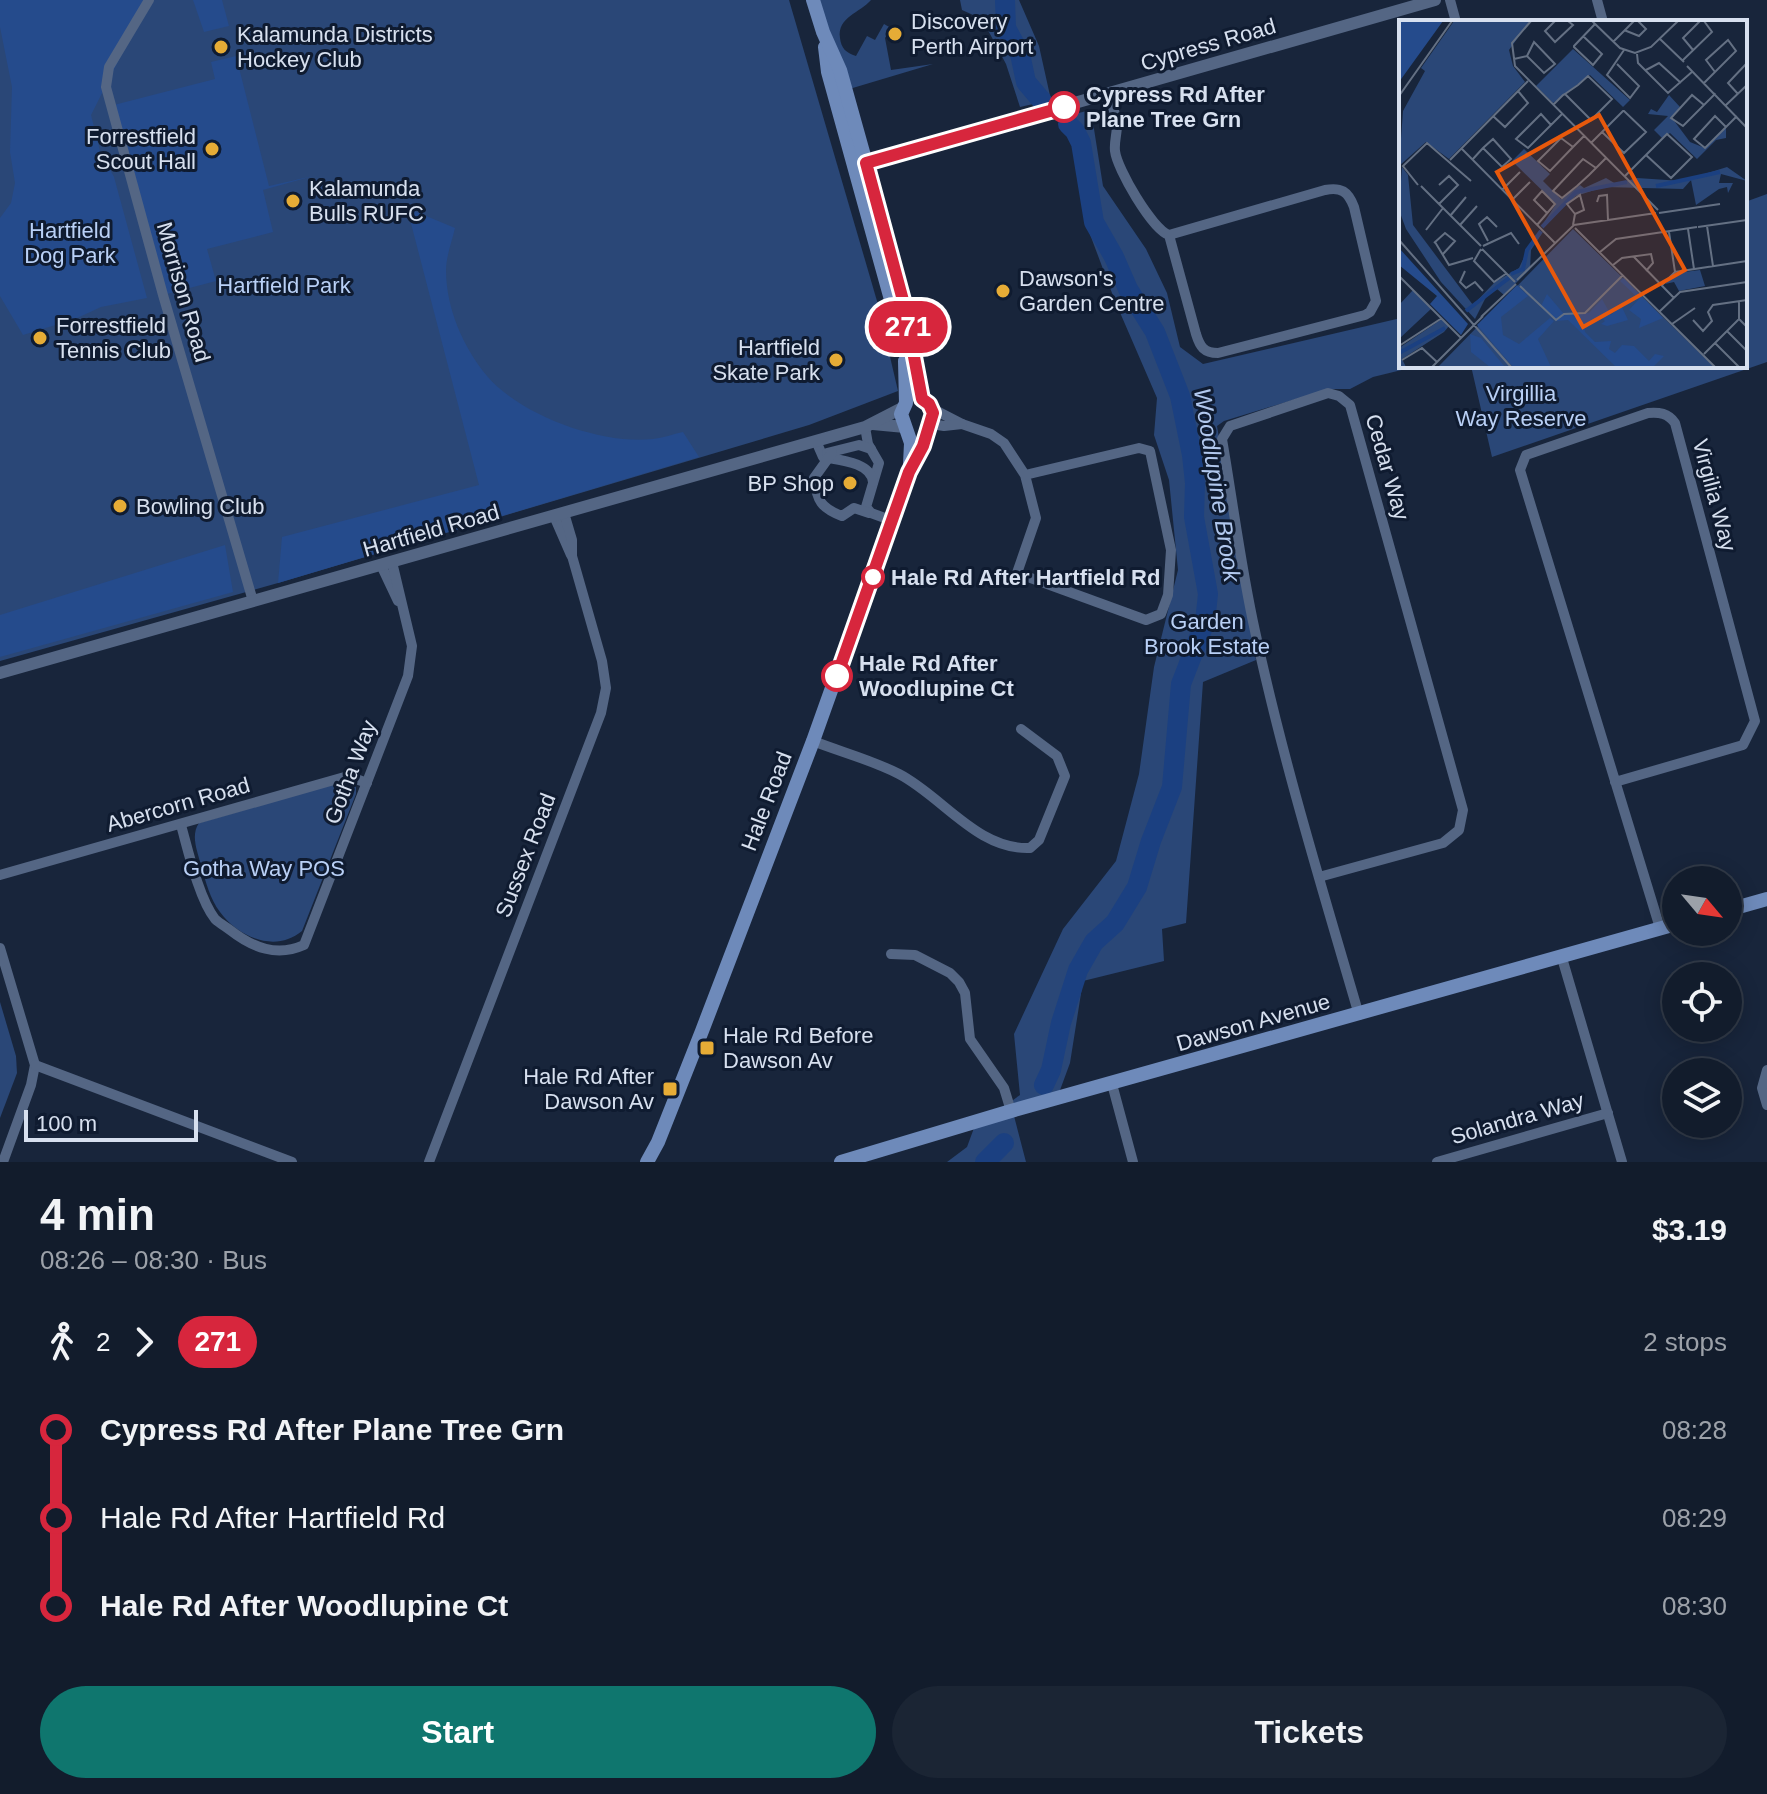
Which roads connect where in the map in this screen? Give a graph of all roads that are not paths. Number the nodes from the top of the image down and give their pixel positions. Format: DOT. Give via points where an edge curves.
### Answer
graph roads {
  1 [pos="149,0"];
  2 [pos="813,0"];
  3 [pos="1435,0"];
  4 [pos="1450,0"];
  5 [pos="1597,0"];
  6 [pos="1455,20"];
  7 [pos="1602,20"];
  8 [pos="1109,94"];
  9 [pos="860,165"];
  10 [pos="1169,235"];
  11 [pos="927,404"];
  12 [pos="904,406"];
  13 [pos="962,424"];
  14 [pos="869,426"];
  15 [pos="929,426"];
  16 [pos="907,428"];
  17 [pos="817,445"];
  18 [pos="871,449"];
  19 [pos="829,456"];
  20 [pos="909,472"];
  21 [pos="1025,475"];
  22 [pos="873,484"];
  23 [pos="871,513"];
  24 [pos="559,514"];
  25 [pos="893,521"];
  26 [pos="386,563"];
  27 [pos="253,601"];
  28 [pos="0,673"];
  29 [pos="1021,729"];
  30 [pos="813,741"];
  31 [pos="1615,782"];
  32 [pos="367,783"];
  33 [pos="181,825"];
  34 [pos="0,875"];
  35 [pos="1319,877"];
  36 [pos="1767,899"];
  37 [pos="1742,906"];
  38 [pos="1660,928"];
  39 [pos="0,948"];
  40 [pos="891,954"];
  41 [pos="1562,958"];
  42 [pos="1359,1015"];
  43 [pos="35,1065"];
  44 [pos="1767,1070"];
  45 [pos="1112,1084"];
  46 [pos="1767,1105"];
  47 [pos="1011,1111"];
  48 [pos="1608,1113"];
  49 [pos="658,1142"];
  50 [pos="3,1162"];
  51 [pos="292,1162"];
  52 [pos="429,1162"];
  53 [pos="647,1162"];
  54 [pos="656,1162"];
  55 [pos="841,1162"];
  56 [pos="1133,1162"];
  57 [pos="1437,1162"];
  58 [pos="1622,1162"];
  1 -- 27 [label="street, Morrison Road" via="109,67 106,87"];
  2 -- 9 [label="main road, Hale Road" via="840,70"];
  3 -- 8 [label="street, Cypress Road"];
  4 -- 6 [label="street"];
  5 -- 7 [label="street"];
  8 -- 9 [label="street, Cypress Road"];
  8 -- 10 [label="street" via="1117,122 1118,160 1148,214"];
  9 -- 11 [label="main road, Hale Road" via="904,304"];
  9 -- 12 [label="main road, Hale Road" via="905,356"];
  10 -- 10 [label="street" via="1199,345 1210,353 1365,315 1376,301 1354,207 1342,190 1325,190"];
  11 -- 12 [label="main road" via="916,398"];
  11 -- 13 [label="street"];
  11 -- 15 [label="main road, Hale Road" via="933,413"];
  12 -- 14 [label="street, Hartfield Road"];
  12 -- 16 [label="main road, Hale Road" via="901,420"];
  13 -- 15 [label="street"];
  13 -- 21 [label="street" via="1004,443"];
  14 -- 16 [label="street, Hartfield Road"];
  14 -- 17 [label="street, Hartfield Road"];
  14 -- 18 [label="street"];
  15 -- 16 [label="main road"];
  15 -- 20 [label="main road, Hale Road"];
  16 -- 20 [label="main road, Hale Road"];
  17 -- 19 [label="street"];
  17 -- 24 [label="street, Hartfield Road"];
  18 -- 19 [label="street" via="863,445"];
  18 -- 22 [label="street" via="879,463"];
  19 -- 22 [label="street" via="866,469"];
  19 -- 23 [label="street" via="813,482 821,505 842,516 854,508"];
  20 -- 25 [label="main road, Hale Road"];
  21 -- 21 [label="street" via="1036,518 1017,573 1146,620 1161,614 1171,550 1150,451 1139,448"];
  22 -- 23 [label="street" via="866,503"];
  23 -- 25 [label="street"];
  24 -- 26 [label="street, Hartfield Road"];
  24 -- 52 [label="street, Sussex Road" via="602,661 606,688 601,713"];
  25 -- 30 [label="main road, Hale Road"];
  26 -- 27 [label="street, Hartfield Road"];
  26 -- 32 [label="street, Gotha Way" via="412,646 408,676"];
  27 -- 28 [label="street, Hartfield Road"];
  29 -- 30 [label="street" via="1057,756 1065,776 1039,840 1030,848 1014,849 963,822 900,774"];
  30 -- 49 [label="main road, Hale Road"];
  31 -- 31 [label="street, Virgilia Way" via="1521,465 1526,455 1658,412 1675,423 1755,721 1743,745"];
  31 -- 38 [label="street, Virgilia Way"];
  32 -- 33 [label="street, Abercorn Road" via="348,776"];
  32 -- 33 [label="street, Gotha Way" via="304,945 290,952 262,950 215,919"];
  33 -- 34 [label="street, Abercorn Road"];
  35 -- 35 [label="street, Cedar Way" via="1255,630 1222,439 1230,426 1328,393 1350,405 1463,810 1459,830 1443,843"];
  35 -- 42 [label="street, Cedar Way"];
  36 -- 37 [label="main road"];
  38 -- 41 [label="main road, Dawson Avenue"];
  39 -- 43 [label="street"];
  40 -- 47 [label="street" via="915,955 950,973 963,987 970,1039 1004,1088"];
  41 -- 42 [label="main road, Dawson Avenue"];
  41 -- 48 [label="street, Solandra Way"];
  42 -- 45 [label="main road, Dawson Avenue"];
  43 -- 50 [label="street"];
  43 -- 51 [label="street"];
  44 -- 46 [label="street" via="1762,1088"];
  45 -- 47 [label="main road, Dawson Avenue"];
  45 -- 56 [label="street"];
  47 -- 55 [label="main road, Dawson Avenue"];
  48 -- 57 [label="street, Solandra Way"];
  48 -- 58 [label="street, Solandra Way"];
  49 -- 53 [label="main road, Hale Road"];
  49 -- 54 [label="main road, Hale Road"];
}
